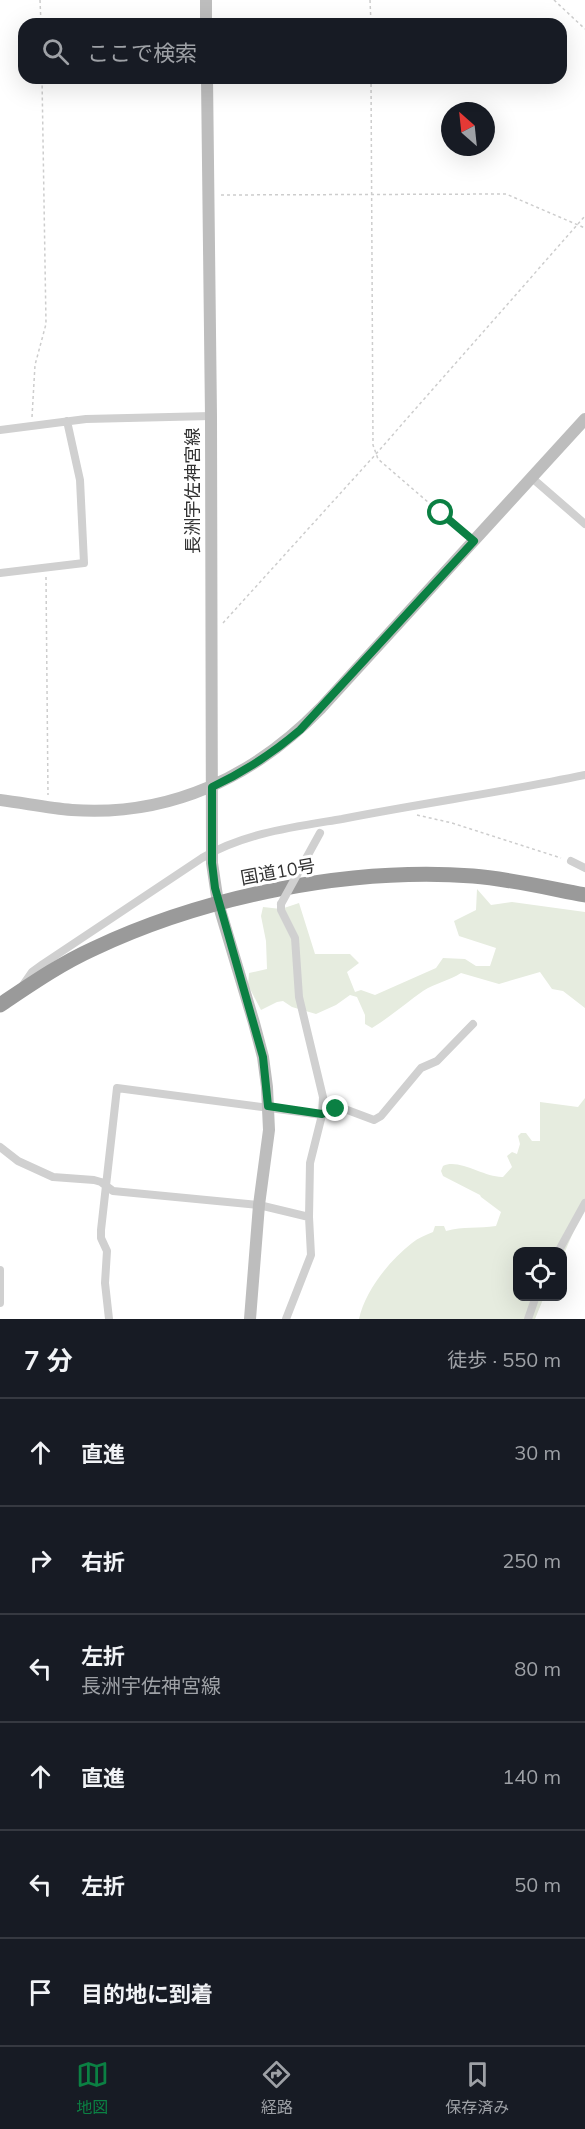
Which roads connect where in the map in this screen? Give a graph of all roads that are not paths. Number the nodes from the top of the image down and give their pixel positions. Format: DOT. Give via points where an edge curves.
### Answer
graph roads {
  1 [pos="206,0"];
  2 [pos="206,18"];
  3 [pos="207,84"];
  4 [pos="211,416"];
  5 [pos="585,418"];
  6 [pos="67,421"];
  7 [pos="0,430"];
  8 [pos="532,478"];
  9 [pos="585,524"];
  10 [pos="0,573"];
  11 [pos="585,775"];
  12 [pos="212,787"];
  13 [pos="0,800"];
  14 [pos="327,821"];
  15 [pos="212,852"];
  16 [pos="571,861"];
  17 [pos="585,868"];
  18 [pos="585,895"];
  19 [pos="218,903"];
  20 [pos="15,995"];
  21 [pos="0,1005"];
  22 [pos="473,1024"];
  23 [pos="268,1106"];
  24 [pos="322,1114"];
  25 [pos="0,1147"];
  26 [pos="106,1187"];
  27 [pos="585,1203"];
  28 [pos="259,1205"];
  29 [pos="309,1217"];
  30 [pos="560,1247"];
  31 [pos="0,1270"];
  32 [pos="534,1301"];
  33 [pos="0,1303"];
  34 [pos="109,1319"];
  35 [pos="250,1319"];
  36 [pos="286,1319"];
  37 [pos="528,1319"];
  1 -- 2 [label="street"];
  3 -- 4 [label="street, 長洲宇佐神宮線"];
  4 -- 6 [label="street"];
  4 -- 12 [label="street, 長洲宇佐神宮線"];
  5 -- 8 [label="street"];
  6 -- 7 [label="street"];
  6 -- 10 [label="street" via="80,480 84,563"];
  8 -- 9 [label="street"];
  8 -- 12 [label="street" via="300,730 279,748"];
  11 -- 14 [label="street"];
  12 -- 13 [label="street" via="187,796 118,809 73,810"];
  12 -- 15 [label="street, 長洲宇佐神宮線"];
  14 -- 15 [label="street" via="261,834"];
  14 -- 24 [label="street, bridge" via="280,904 295,939 299,997 323,1097"];
  15 -- 19 [label="street, 長洲宇佐神宮線"];
  15 -- 20 [label="street" via="43,964"];
  16 -- 17 [label="street"];
  18 -- 19 [label="highway, 国道10号" via="476,876 358,877"];
  19 -- 20 [label="highway, 国道10号" via="106,943"];
  19 -- 23 [label="street, 長洲宇佐神宮線" via="263,1057"];
  20 -- 21 [label="highway, 国道10号"];
  22 -- 24 [label="street" via="437,1061 421,1068 377,1119 342,1108"];
  23 -- 24 [label="street"];
  23 -- 26 [label="street" via="117,1088"];
  23 -- 28 [label="street, 長洲宇佐神宮線" via="267,1153"];
  24 -- 29 [label="street" via="310,1163"];
  25 -- 26 [label="street" via="18,1161 53,1177 94,1180"];
  26 -- 28 [label="street" via="112,1191"];
  26 -- 34 [label="street" via="101,1238 107,1251"];
  27 -- 30 [label="street"];
  28 -- 29 [label="street"];
  28 -- 35 [label="street, 長洲宇佐神宮線"];
  29 -- 36 [label="street" via="311,1255"];
  31 -- 33 [label="street"];
  32 -- 37 [label="street"];
}
